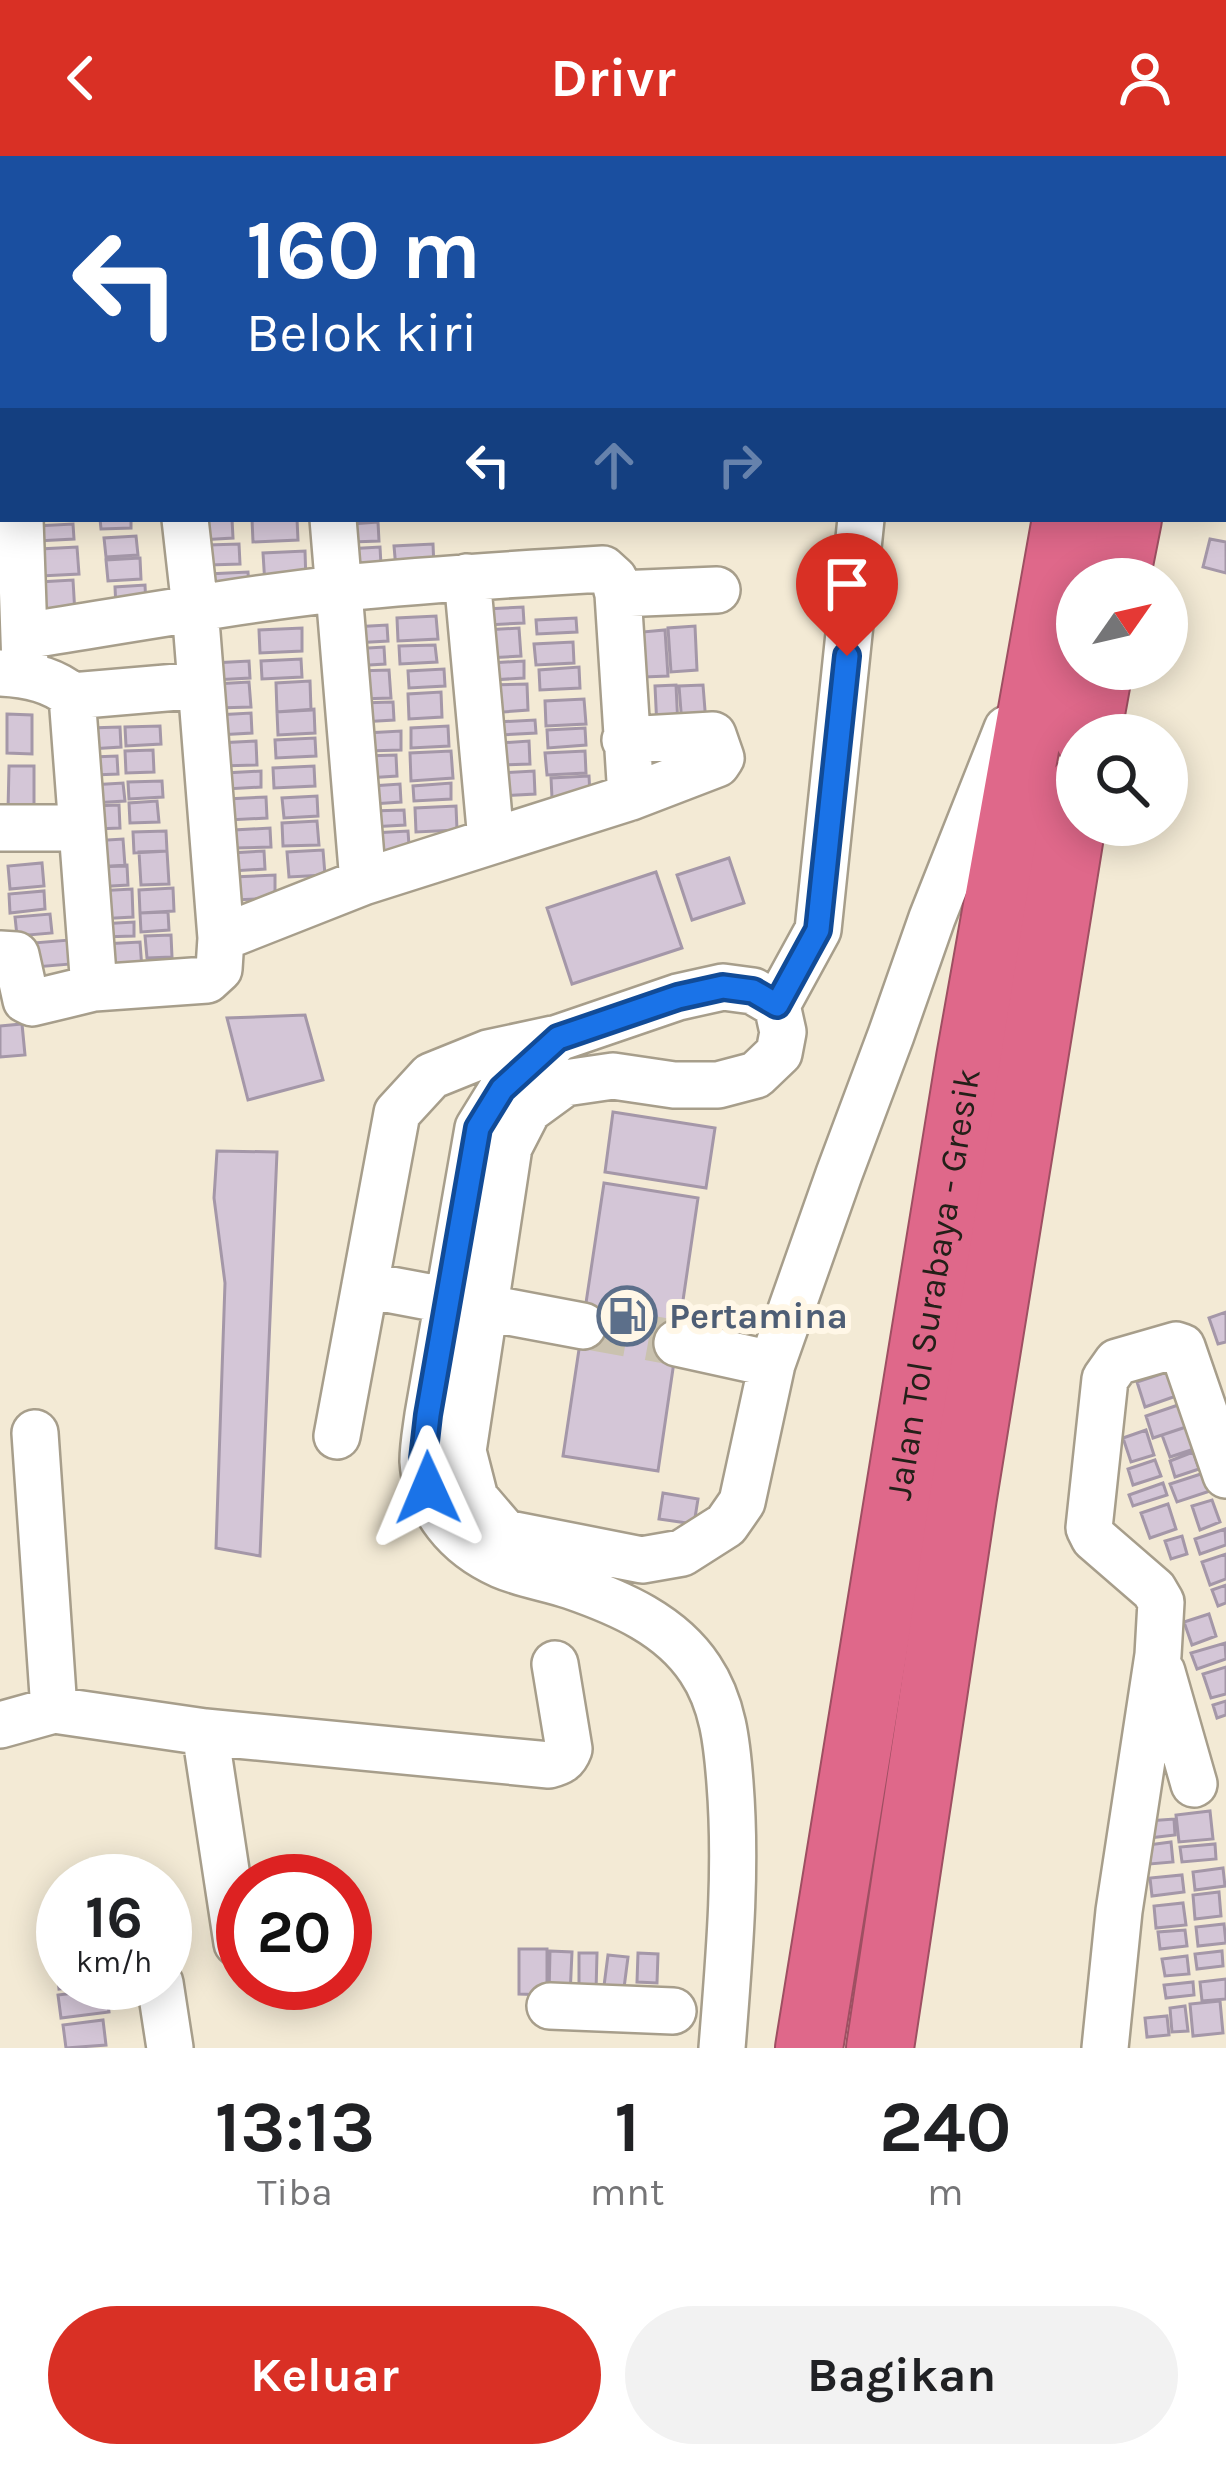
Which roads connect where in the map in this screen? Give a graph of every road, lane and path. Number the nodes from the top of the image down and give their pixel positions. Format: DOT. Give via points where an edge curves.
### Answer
graph roads {
  1 [pos="20,522"];
  2 [pos="185,522"];
  3 [pos="334,522"];
  4 [pos="861,522"];
  5 [pos="1065,522"];
  6 [pos="1127,522"];
  7 [pos="1120,558"];
  8 [pos="467,577"];
  9 [pos="340,589"];
  10 [pos="717,590"];
  11 [pos="618,594"];
  12 [pos="195,608"];
  13 [pos="1044,636"];
  14 [pos="17,661"];
  15 [pos="201,685"];
  16 [pos="72,696"];
  17 [pos="626,740"];
  18 [pos="631,797"];
  19 [pos="0,828"];
  20 [pos="82,828"];
  21 [pos="491,840"];
  22 [pos="1068,846"];
  23 [pos="363,882"];
  24 [pos="221,938"];
  25 [pos="0,955"];
  26 [pos="94,988"];
  27 [pos="777,1005"];
  28 [pos="558,1038"];
  29 [pos="365,1286"];
  30 [pos="466,1305"];
  31 [pos="583,1326"];
  32 [pos="677,1343"];
  33 [pos="772,1364"];
  34 [pos="35,1432"];
  35 [pos="337,1436"];
  36 [pos="1226,1475"];
  37 [pos="1158,1655"];
  38 [pos="555,1664"];
  39 [pos="54,1711"];
  40 [pos="0,1725"];
  41 [pos="205,1732"];
  42 [pos="1210,1783"];
  43 [pos="1135,1791"];
  44 [pos="224,1854"];
  45 [pos="550,2006"];
  46 [pos="164,2010"];
  47 [pos="648,2024"];
  48 [pos="170,2048"];
  49 [pos="722,2048"];
  50 [pos="809,2048"];
  51 [pos="880,2048"];
  52 [pos="1105,2048"];
  1 -- 14 [label="street"];
  2 -- 12 [label="street"];
  3 -- 9 [label="street"];
  4 -- 27 [label="street" via="818,930"];
  5 -- 13 [label="highway, Jalan Tol Surabaya - Gresik"];
  6 -- 7 [label="highway"];
  8 -- 9 [label="street"];
  8 -- 11 [label="street" via="603,569"];
  8 -- 21 [label="street"];
  9 -- 12 [label="street"];
  9 -- 23 [label="street"];
  10 -- 11 [label="street"];
  11 -- 17 [label="street"];
  12 -- 14 [label="street"];
  12 -- 15 [label="street"];
  13 -- 33 [label="street" via="932,918"];
  13 -- 50 [label="highway, Jalan Tol Surabaya - Gresik"];
  14 -- 16 [label="street"];
  15 -- 16 [label="street"];
  15 -- 24 [label="street"];
  16 -- 20 [label="street"];
  17 -- 18 [label="street"];
  17 -- 18 [label="street" via="713,735 722,758"];
  18 -- 21 [label="street"];
  19 -- 20 [label="street"];
  20 -- 26 [label="street"];
  21 -- 23 [label="street"];
  22 -- 51 [label="highway, Jalan Tol Surabaya - Gresik"];
  23 -- 24 [label="street"];
  24 -- 26 [label="street" via="219,969 207,980"];
  25 -- 26 [label="street" via="16,955 28,1002"];
  27 -- 28 [label="street" via="723,987"];
  27 -- 30 [label="street" via="779,1054 756,1075 718,1085 613,1076 565,1083 528,1110 509,1147"];
  28 -- 29 [label="street" via="431,1076 397,1113"];
  28 -- 30 [label="street" via="502,1089 478,1128"];
  29 -- 30 [label="street"];
  29 -- 35 [label="street"];
  30 -- 31 [label="street"];
  30 -- 33 [label="street" via="463,1451 475,1498 505,1533 642,1560 682,1552 726,1526 742,1502"];
  30 -- 49 [label="street" via="423,1459 434,1506 484,1556 639,1613 677,1642 717,1702 734,1855"];
  32 -- 33 [label="street"];
  34 -- 39 [label="street"];
  36 -- 37 [label="street" via="1182,1347 1117,1362 1106,1379 1089,1528 1158,1595"];
  37 -- 42 [label="street"];
  37 -- 43 [label="street"];
  38 -- 41 [label="street" via="569,1749 549,1765"];
  39 -- 40 [label="street"];
  39 -- 41 [label="street"];
  41 -- 44 [label="street"];
  42 -- 43 [label="street"];
  43 -- 52 [label="street"];
  45 -- 47 [label="street"];
  46 -- 48 [label="street"];
}
